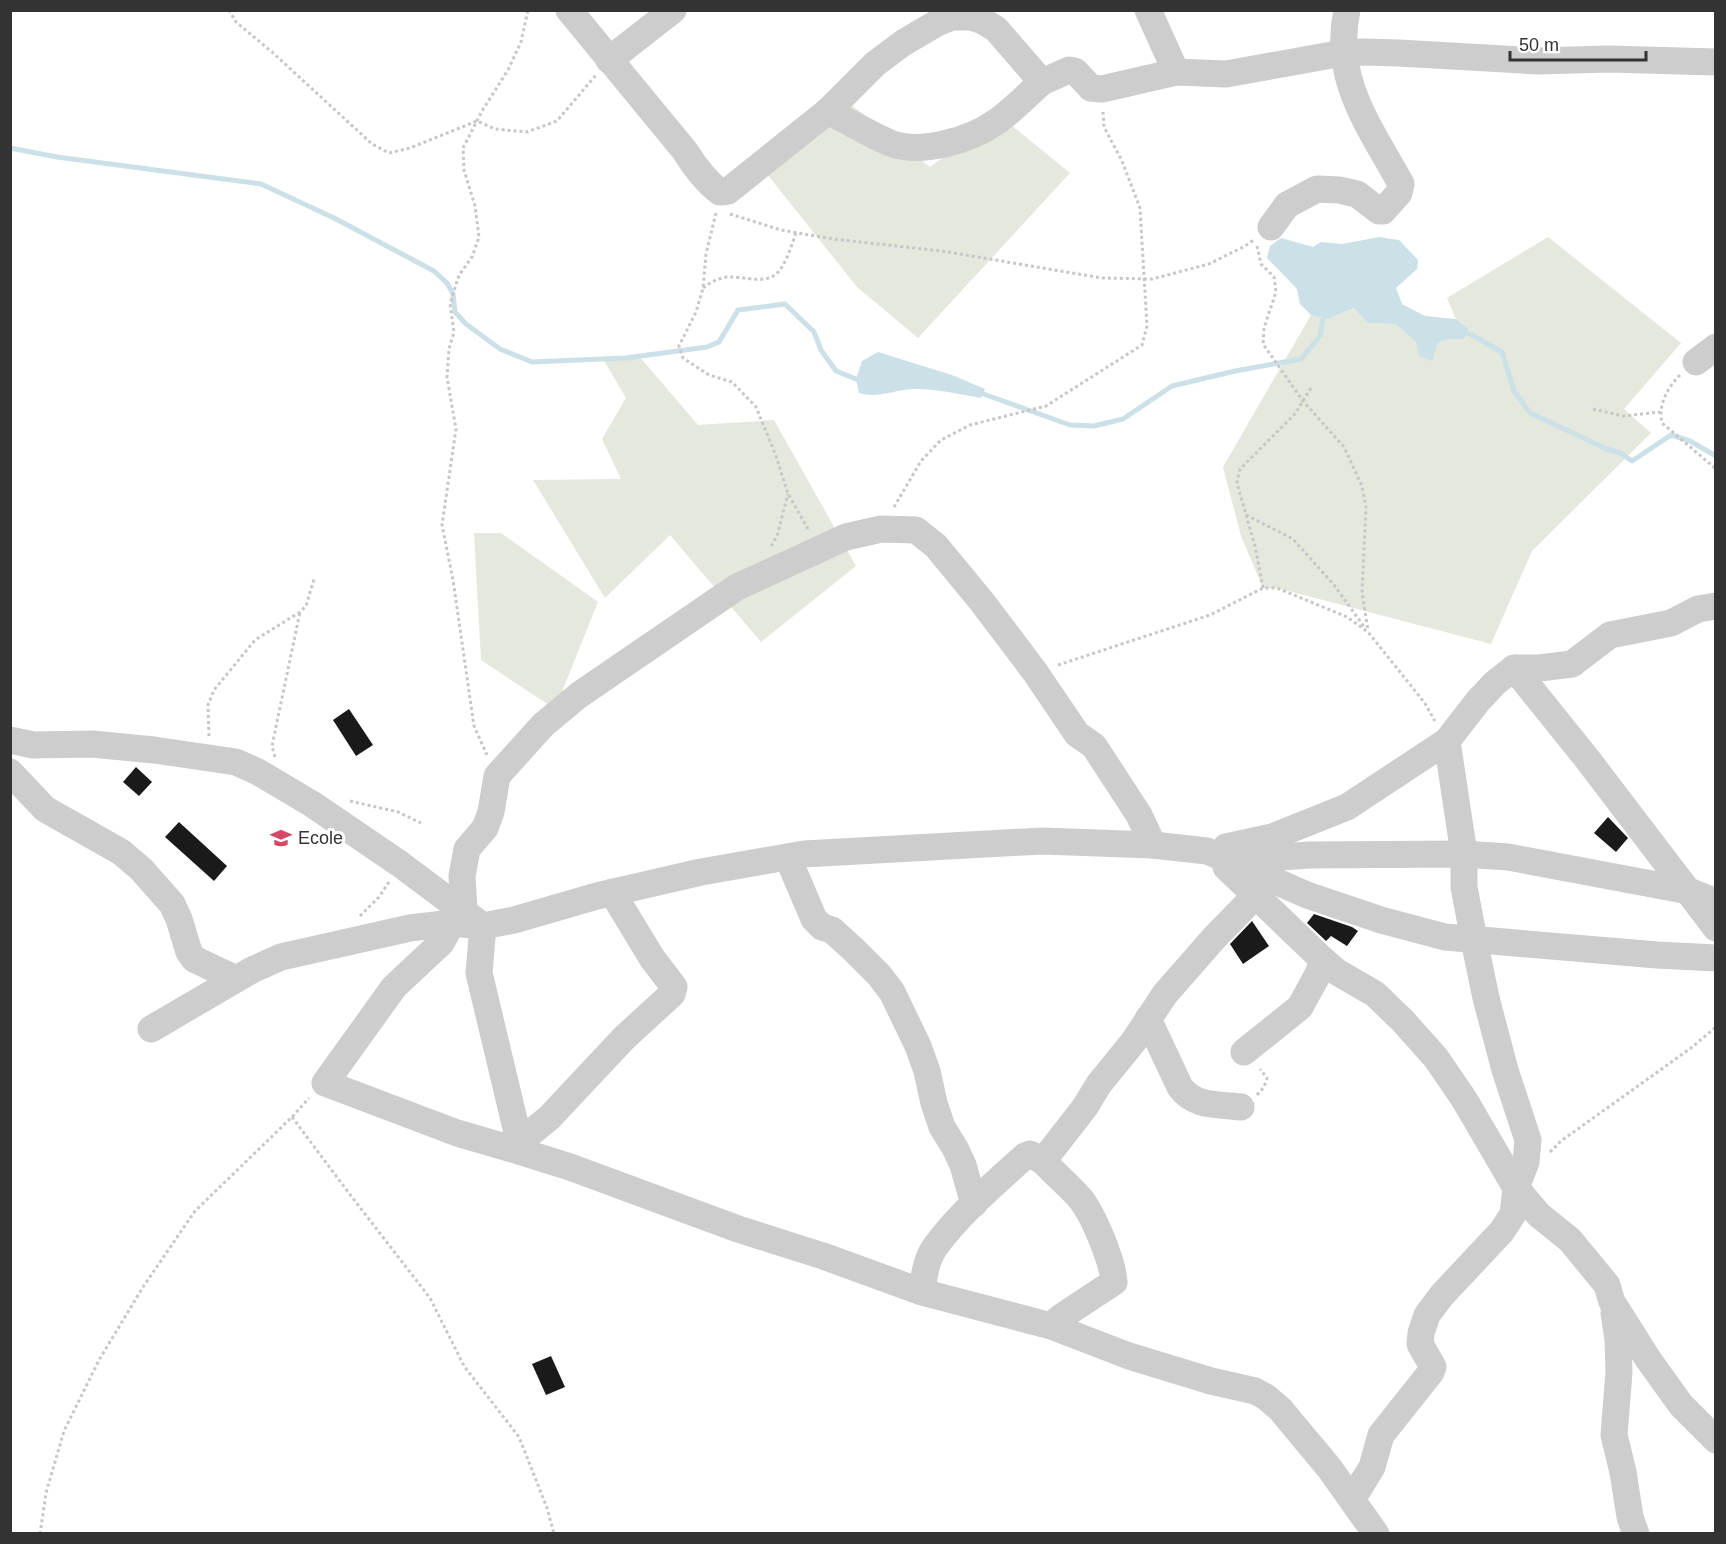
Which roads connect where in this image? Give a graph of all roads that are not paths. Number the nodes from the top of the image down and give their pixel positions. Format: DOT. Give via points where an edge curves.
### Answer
graph roads {
  1 [pos="569,10"];
  2 [pos="674,10"];
  3 [pos="1149,10"];
  4 [pos="1347,10"];
  5 [pos="954,14"];
  6 [pos="1343,53"];
  7 [pos="609,60"];
  8 [pos="1716,62"];
  9 [pos="1176,72"];
  10 [pos="1042,82"];
  11 [pos="828,111"];
  12 [pos="1271,227"];
  13 [pos="1716,606"];
  14 [pos="1514,668"];
  15 [pos="10,740"];
  16 [pos="1447,741"];
  17 [pos="10,772"];
  18 [pos="1153,845"];
  19 [pos="1215,854"];
  20 [pos="1464,854"];
  21 [pos="788,858"];
  22 [pos="1689,891"];
  23 [pos="612,892"];
  24 [pos="1256,895"];
  25 [pos="1716,902"];
  26 [pos="466,920"];
  27 [pos="1716,928"];
  28 [pos="1474,940"];
  29 [pos="1716,958"];
  30 [pos="1323,960"];
  31 [pos="236,979"];
  32 [pos="1148,1019"];
  33 [pos="151,1029"];
  34 [pos="1244,1052"];
  35 [pos="1241,1107"];
  36 [pos="519,1147"];
  37 [pos="1043,1161"];
  38 [pos="1516,1188"];
  39 [pos="974,1204"];
  40 [pos="921,1292"];
  41 [pos="1612,1302"];
  42 [pos="1051,1326"];
  43 [pos="1716,1440"];
  44 [pos="1353,1498"];
  45 [pos="1377,1533"];
  46 [pos="1636,1533"];
  1 -- 7 [label="street"];
  2 -- 7 [label="street"];
  3 -- 9 [label="street"];
  4 -- 6 [label="street"];
  5 -- 10 [label="street" via="983,21 996,29"];
  5 -- 11 [label="street" via="875,64"];
  6 -- 8 [label="street"];
  6 -- 9 [label="street" via="1226,74"];
  6 -- 12 [label="street" via="1360,111 1401,184 1399,193 1379,211 1357,194 1317,189 1287,205"];
  7 -- 11 [label="street" via="685,151 719,201"];
  9 -- 10 [label="street" via="1102,89 1091,88 1075,70 1069,69"];
  10 -- 11 [label="street" via="996,122 961,139 929,147 892,144"];
  13 -- 14 [label="street" via="1698,609 1671,622 1610,635 1572,664"];
  14 -- 16 [label="street" via="1478,701"];
  14 -- 22 [label="street"];
  15 -- 26 [label="street" via="33,745 92,744 236,762 282,787 400,864"];
  16 -- 19 [label="street" via="1347,807 1272,837"];
  16 -- 20 [label="street"];
  17 -- 31 [label="street" via="45,809 121,852 141,868 172,904 194,958"];
  18 -- 19 [label="street"];
  18 -- 21 [label="street" via="1042,841"];
  18 -- 26 [label="street" via="1144,823 1095,746 1077,734 1035,672 936,546 916,530 881,529 855,534 737,586 579,695 543,725 497,777 491,812 467,849 462,876"];
  19 -- 20 [label="street" via="1266,858"];
  19 -- 24 [label="street"];
  19 -- 28 [label="street" via="1307,895 1381,920 1445,938"];
  20 -- 22 [label="street" via="1508,856"];
  20 -- 28 [label="street" via="1464,887"];
  21 -- 23 [label="street"];
  21 -- 39 [label="street" via="814,919 853,949 879,975 896,1000 918,1046 942,1127 956,1148"];
  22 -- 25 [label="street"];
  22 -- 27 [label="street"];
  23 -- 26 [label="street" via="514,920"];
  23 -- 36 [label="street" via="674,987 672,994"];
  24 -- 30 [label="street"];
  24 -- 32 [label="street" via="1165,994"];
  26 -- 31 [label="street" via="410,928 281,957"];
  26 -- 36 [label="street"];
  26 -- 36 [label="street" via="394,987 326,1083 457,1133"];
  28 -- 29 [label="street"];
  28 -- 38 [label="street" via="1504,1070 1528,1140 1526,1162"];
  30 -- 34 [label="street" via="1300,1007"];
  30 -- 38 [label="street" via="1375,994 1436,1058"];
  31 -- 33 [label="street"];
  32 -- 35 [label="street" via="1186,1095 1196,1101"];
  32 -- 37 [label="street"];
  36 -- 40 [label="street"];
  37 -- 39 [label="street" via="1030,1154 1025,1156"];
  37 -- 42 [label="street" via="1080,1198 1114,1269 1114,1282"];
  38 -- 41 [label="street" via="1581,1253 1607,1285"];
  38 -- 44 [label="street" via="1512,1214 1502,1231 1427,1315 1420,1344 1433,1367 1431,1372 1380,1435 1372,1467"];
  39 -- 40 [label="street" via="935,1248 925,1269"];
  40 -- 42 [label="street"];
  41 -- 43 [label="street" via="1681,1405"];
  41 -- 46 [label="street" via="1619,1372 1614,1435"];
  42 -- 44 [label="street" via="1129,1356 1266,1397"];
  44 -- 45 [label="street"];
}
